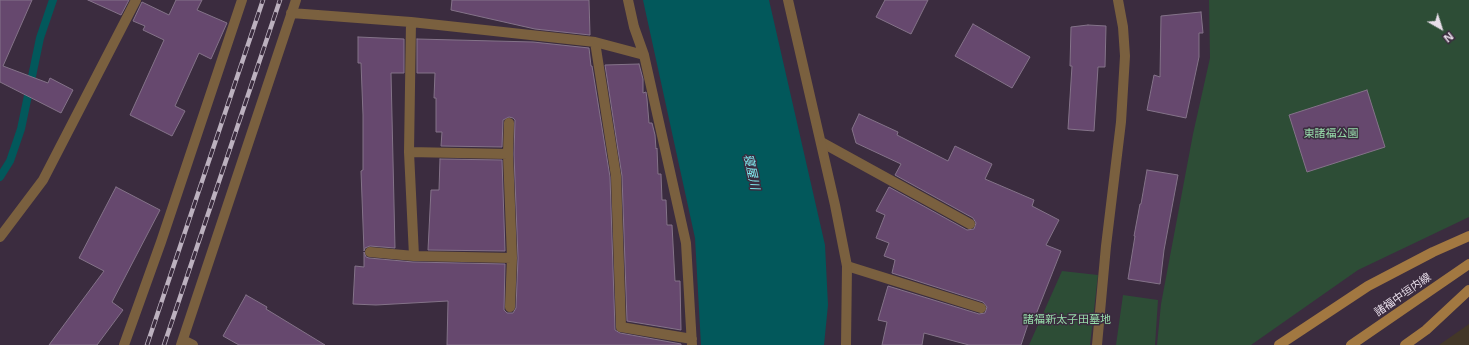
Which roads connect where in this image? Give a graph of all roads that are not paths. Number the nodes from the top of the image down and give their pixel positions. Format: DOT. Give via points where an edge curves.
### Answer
graph roads {
  1 [pos="136,0"];
  2 [pos="242,0"];
  3 [pos="296,0"];
  4 [pos="628,0"];
  5 [pos="788,0"];
  6 [pos="1118,0"];
  7 [pos="291,13"];
  8 [pos="411,22"];
  9 [pos="594,42"];
  10 [pos="644,55"];
  11 [pos="509,123"];
  12 [pos="820,142"];
  13 [pos="409,152"];
  14 [pos="508,154"];
  15 [pos="970,224"];
  16 [pos="1469,236"];
  17 [pos="0,237"];
  18 [pos="370,252"];
  19 [pos="414,256"];
  20 [pos="512,258"];
  21 [pos="1469,264"];
  22 [pos="847,266"];
  23 [pos="1469,290"];
  24 [pos="510,308"];
  25 [pos="981,308"];
  26 [pos="182,342"];
  27 [pos="692,342"];
  28 [pos="124,345"];
  29 [pos="193,345"];
  30 [pos="846,345"];
  31 [pos="1097,345"];
  32 [pos="1279,345"];
  33 [pos="1351,345"];
  34 [pos="1405,345"];
  1 -- 17 [label="street" via="43,180"];
  2 -- 28 [label="street" via="164,235"];
  3 -- 7 [label="street"];
  4 -- 10 [label="street"];
  5 -- 12 [label="street"];
  6 -- 31 [label="street" via="1125,56 1121,122"];
  7 -- 8 [label="street"];
  7 -- 26 [label="street"];
  8 -- 9 [label="street"];
  8 -- 13 [label="street"];
  9 -- 10 [label="street"];
  9 -- 27 [label="street" via="616,176 620,327"];
  10 -- 27 [label="street" via="686,243"];
  11 -- 14 [label="street"];
  12 -- 15 [label="street"];
  12 -- 22 [label="street"];
  13 -- 14 [label="street"];
  13 -- 19 [label="street"];
  14 -- 20 [label="street"];
  16 -- 32 [label="street" via="1368,286"];
  18 -- 19 [label="street"];
  19 -- 20 [label="street"];
  20 -- 24 [label="street"];
  21 -- 33 [label="street, 諸福中垣内線"];
  22 -- 25 [label="street"];
  22 -- 30 [label="street"];
  23 -- 34 [label="street" via="1426,330"];
  26 -- 29 [label="street"];
}
